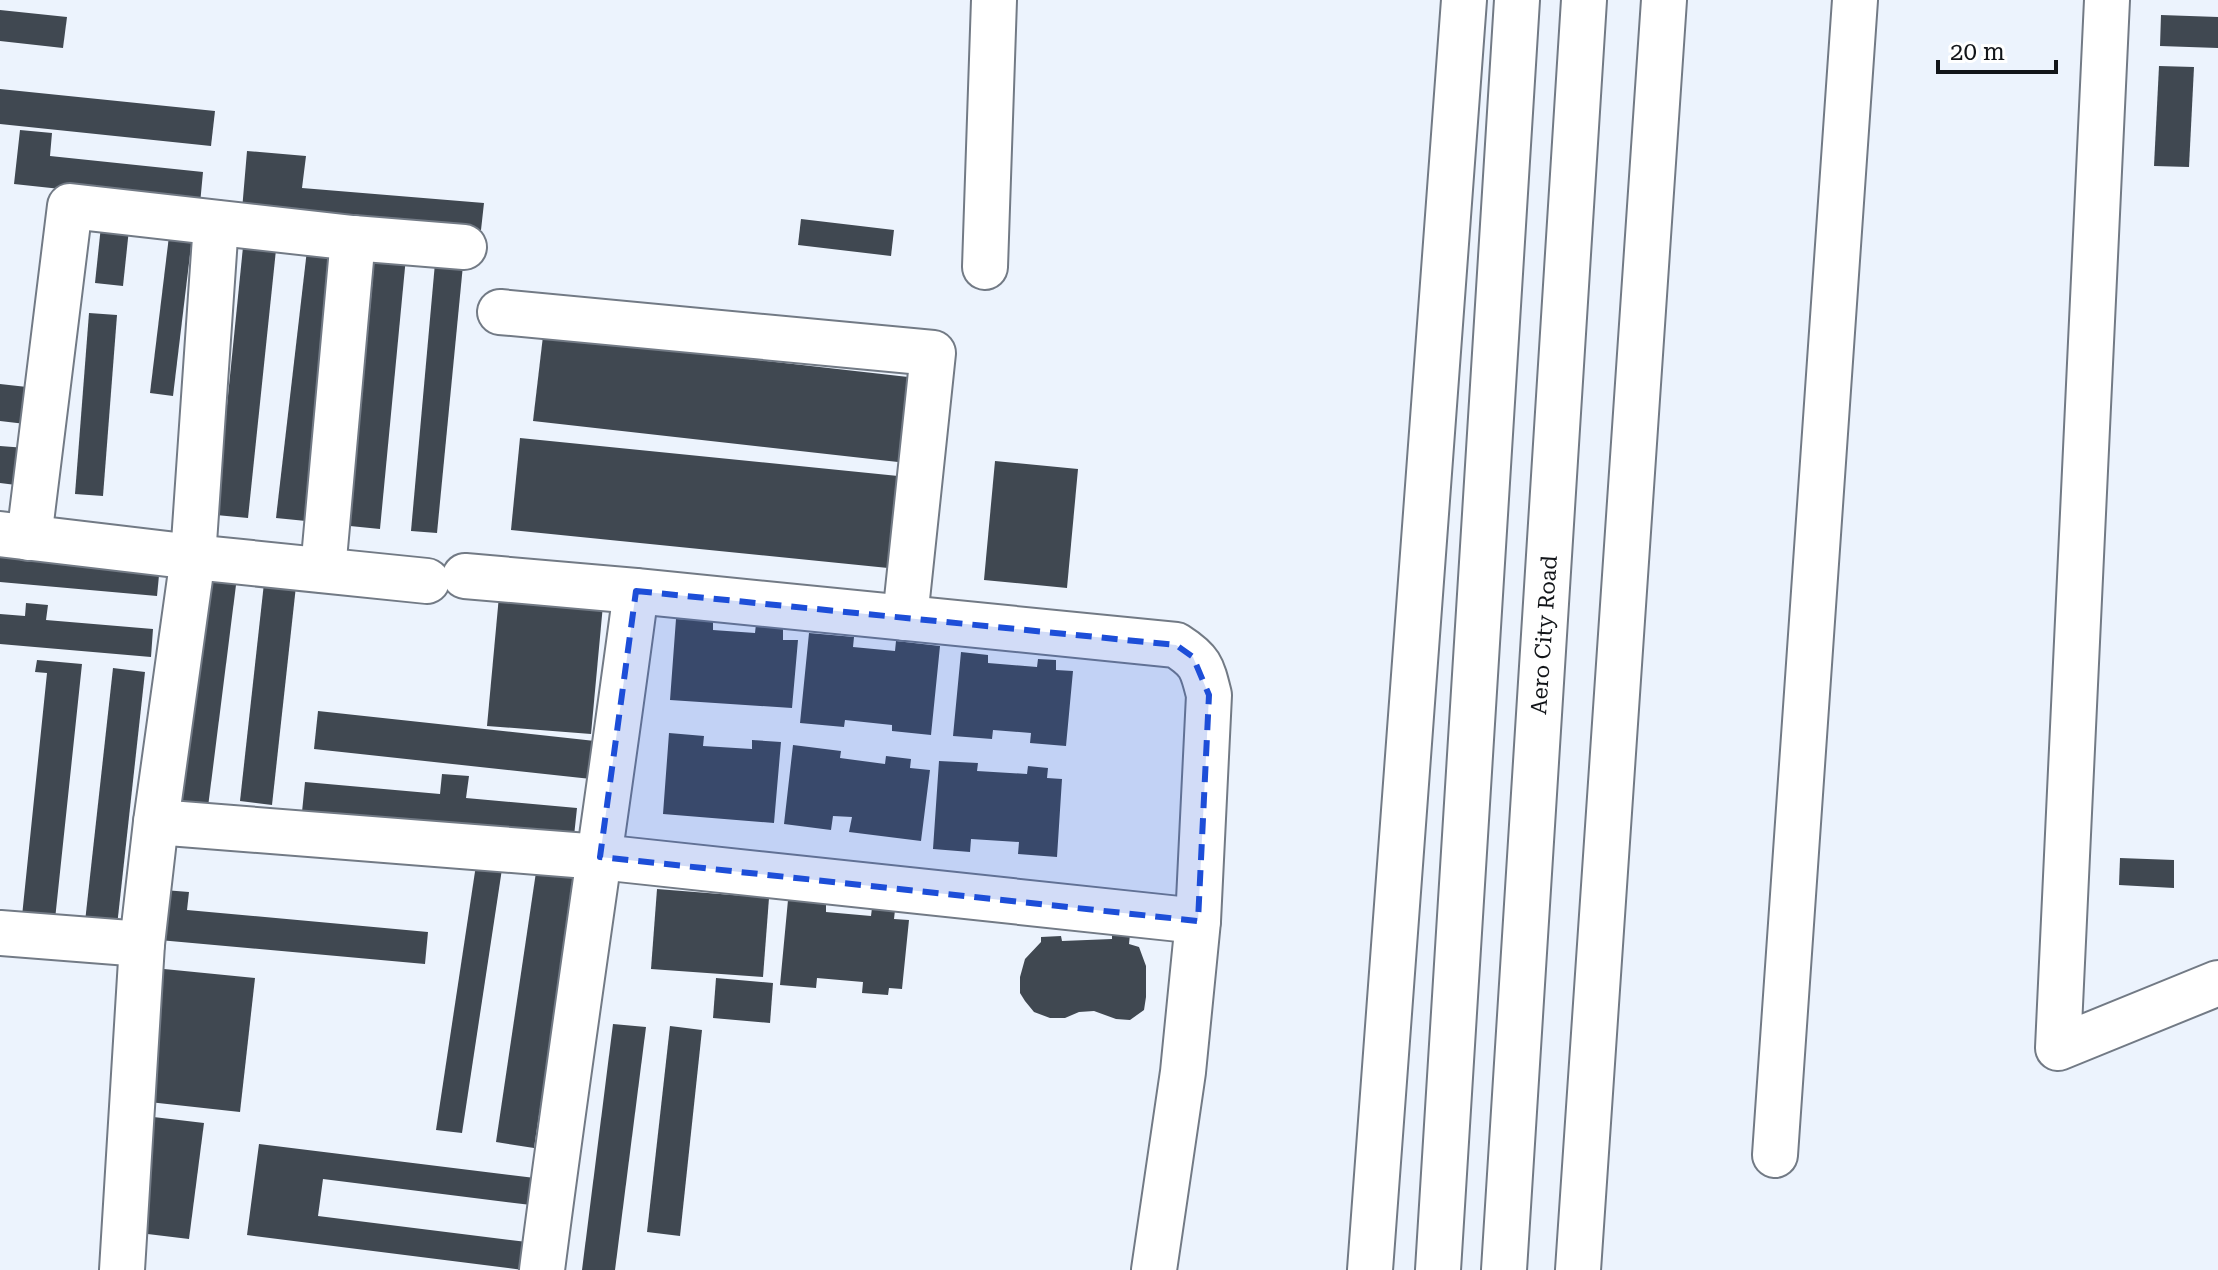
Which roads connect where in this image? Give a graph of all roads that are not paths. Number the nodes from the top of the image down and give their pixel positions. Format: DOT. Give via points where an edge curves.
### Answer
graph roads {
  1 [pos="994,0"];
  2 [pos="1464,0"];
  3 [pos="1517,0"];
  4 [pos="1584,0"];
  5 [pos="1664,0"];
  6 [pos="1855,0"];
  7 [pos="2107,0"];
  8 [pos="216,223"];
  9 [pos="353,238"];
  10 [pos="464,247"];
  11 [pos="985,267"];
  12 [pos="500,312"];
  13 [pos="15,536"];
  14 [pos="193,557"];
  15 [pos="323,570"];
  16 [pos="636,591"];
  17 [pos="905,618"];
  18 [pos="156,822"];
  19 [pos="600,857"];
  20 [pos="1198,921"];
  21 [pos="142,944"];
  22 [pos="5,945"];
  23 [pos="2218,983"];
  24 [pos="1775,1155"];
  25 [pos="122,1270"];
  26 [pos="542,1270"];
  27 [pos="1154,1270"];
  28 [pos="1370,1270"];
  29 [pos="1438,1270"];
  30 [pos="1504,1270"];
  31 [pos="1578,1270"];
  1 -- 11 [label="street"];
  2 -- 28 [label="street"];
  3 -- 29 [label="street"];
  4 -- 30 [label="street, Aero City Road"];
  5 -- 31 [label="street"];
  6 -- 24 [label="street"];
  7 -- 23 [label="street" via="2058,1048"];
  8 -- 9 [label="street"];
  8 -- 13 [label="street" via="70,206"];
  8 -- 14 [label="street"];
  9 -- 10 [label="street"];
  9 -- 15 [label="street"];
  12 -- 17 [label="street" via="933,353"];
  13 -- 14 [label="street"];
  14 -- 15 [label="street"];
  14 -- 18 [label="street"];
  15 -- 16 [label="street"];
  16 -- 17 [label="street"];
  16 -- 19 [label="street"];
  17 -- 20 [label="street" via="1176,645 1193,657 1209,695"];
  18 -- 19 [label="street"];
  18 -- 21 [label="street"];
  19 -- 20 [label="street"];
  19 -- 26 [label="street"];
  20 -- 27 [label="street" via="1183,1072"];
  21 -- 22 [label="street"];
  21 -- 25 [label="street"];
}
